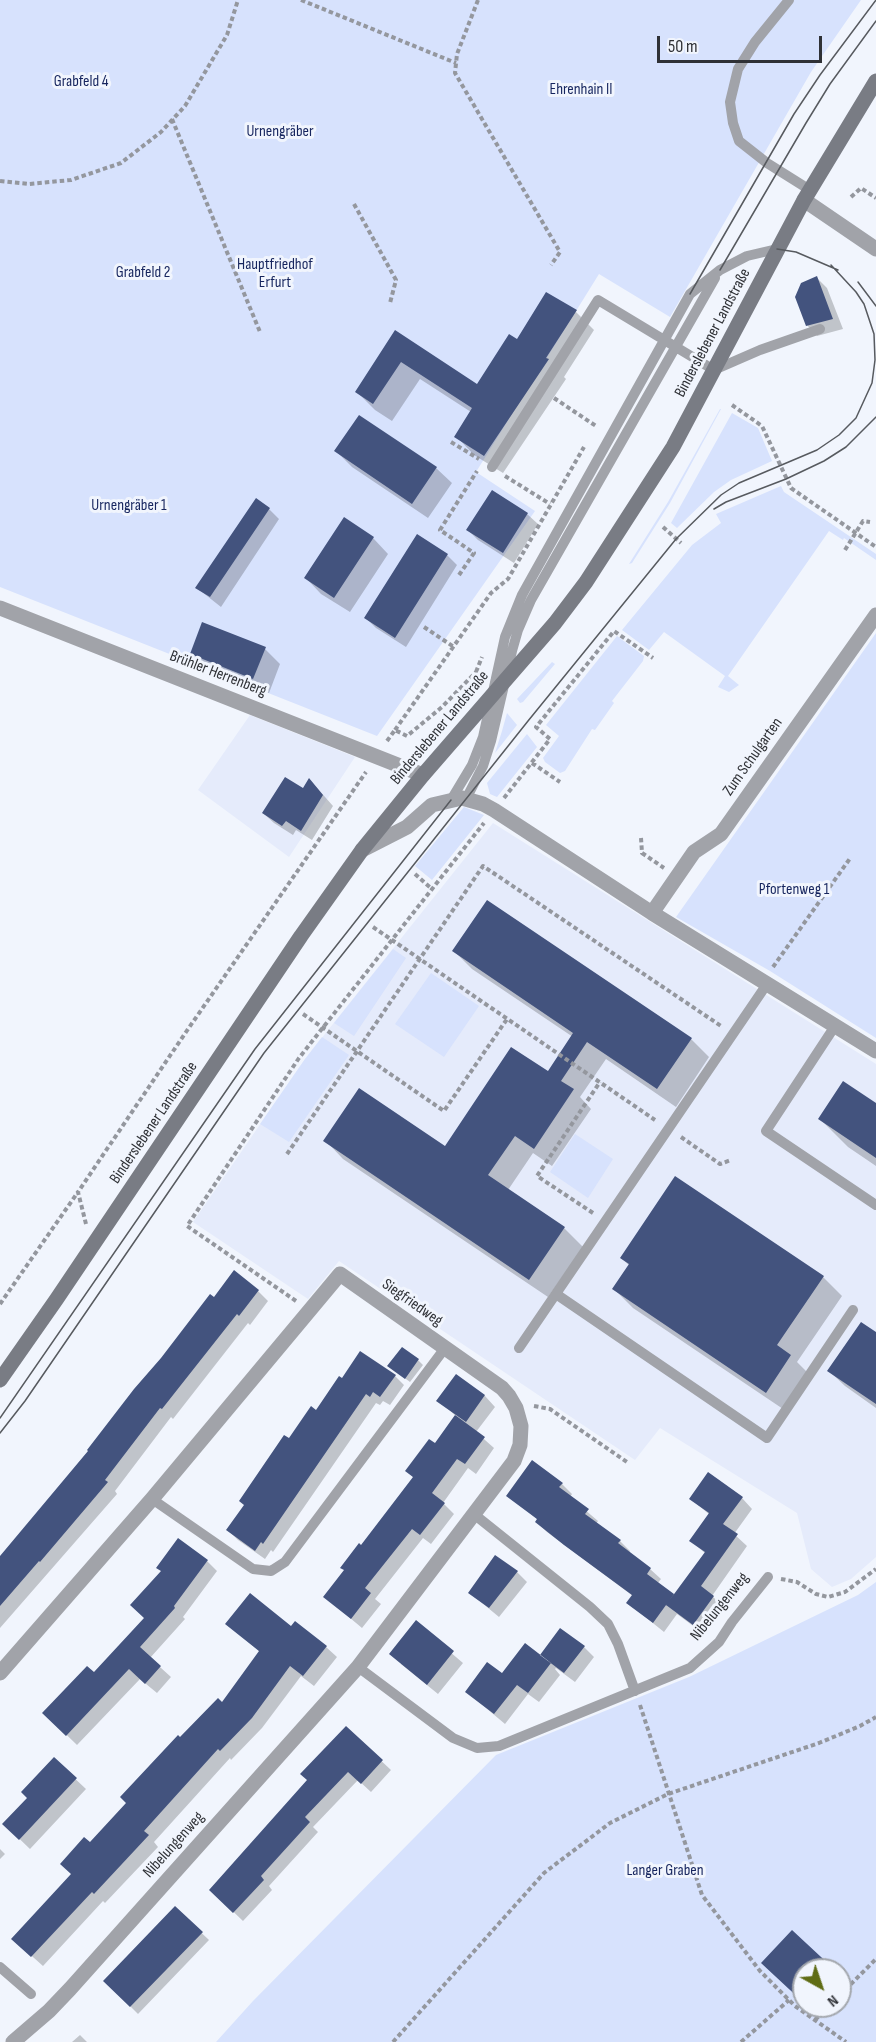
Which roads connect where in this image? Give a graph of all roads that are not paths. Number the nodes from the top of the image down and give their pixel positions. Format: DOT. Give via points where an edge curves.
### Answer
graph roads {
  1 [pos="789,0"];
  2 [pos="876,81"];
  3 [pos="807,195"];
  4 [pos="777,249"];
  5 [pos="876,249"];
  6 [pos="720,270"];
  7 [pos="820,329"];
  8 [pos="665,340"];
  9 [pos="675,346"];
  10 [pos="714,370"];
  11 [pos="487,464"];
  12 [pos="0,608"];
  13 [pos="876,615"];
  14 [pos="506,679"];
  15 [pos="493,693"];
  16 [pos="423,775"];
  17 [pos="459,800"];
  18 [pos="362,850"];
  19 [pos="652,913"];
  20 [pos="765,983"];
  21 [pos="835,1026"];
  22 [pos="876,1051"];
  23 [pos="876,1205"];
  24 [pos="556,1294"];
  25 [pos="853,1310"];
  26 [pos="445,1348"];
  27 [pos="519,1348"];
  28 [pos="0,1380"];
  29 [pos="152,1499"];
  30 [pos="475,1515"];
  31 [pos="768,1577"];
  32 [pos="358,1667"];
  33 [pos="0,1673"];
  34 [pos="635,1691"];
  35 [pos="0,1967"];
  36 [pos="31,1994"];
  37 [pos="13,2042"];
  1 -- 3 [label="lane" via="738,69 730,102 740,141"];
  2 -- 3 [label="main road, Binderslebener Landstraße"];
  3 -- 4 [label="main road, Binderslebener Landstraße"];
  3 -- 5 [label="street"];
  4 -- 6 [label="lane" via="747,256"];
  4 -- 10 [label="main road, Binderslebener Landstraße"];
  6 -- 8 [label="lane" via="690,294"];
  6 -- 9 [label="lane"];
  7 -- 10 [label="lane"];
  8 -- 9 [label="lane"];
  8 -- 11 [label="lane" via="598,300 541,390"];
  8 -- 15 [label="lane" via="522,595 505,637"];
  9 -- 10 [label="lane"];
  9 -- 14 [label="lane" via="531,600 518,630"];
  10 -- 14 [label="main road, Binderslebener Landstraße" via="656,476 586,582"];
  12 -- 16 [label="street, Brühler Herrenberg"];
  13 -- 19 [label="street, Zum Schulgarten" via="721,834 694,852"];
  14 -- 15 [label="main road, Binderslebener Landstraße"];
  14 -- 17 [label="lane" via="483,766"];
  15 -- 16 [label="main road, Binderslebener Landstraße"];
  15 -- 17 [label="lane"];
  16 -- 18 [label="main road, Binderslebener Landstraße"];
  17 -- 18 [label="street" via="432,805 407,827"];
  17 -- 19 [label="street" via="494,810"];
  18 -- 28 [label="main road, Binderslebener Landstraße"];
  19 -- 20 [label="street"];
  20 -- 21 [label="street"];
  20 -- 24 [label="lane"];
  21 -- 22 [label="street"];
  21 -- 23 [label="lane" via="766,1131"];
  24 -- 25 [label="lane" via="767,1438"];
  24 -- 27 [label="lane"];
  26 -- 29 [label="street, Siegfriedweg" via="340,1274"];
  26 -- 29 [label="lane, Siegfriedweg" via="285,1562 271,1571 253,1569"];
  26 -- 30 [label="street, Nibelungenweg" via="502,1388 516,1408 521,1426 514,1461"];
  29 -- 33 [label="street, Siegfriedweg"];
  30 -- 32 [label="street, Nibelungenweg"];
  30 -- 34 [label="lane" via="608,1624"];
  31 -- 34 [label="lane, Nibelungenweg" via="719,1642 690,1668"];
  32 -- 34 [label="lane, Nibelungenweg" via="453,1738 477,1748 499,1746"];
  32 -- 37 [label="street, Nibelungenweg" via="70,1989"];
  35 -- 36 [label="lane"];
}
